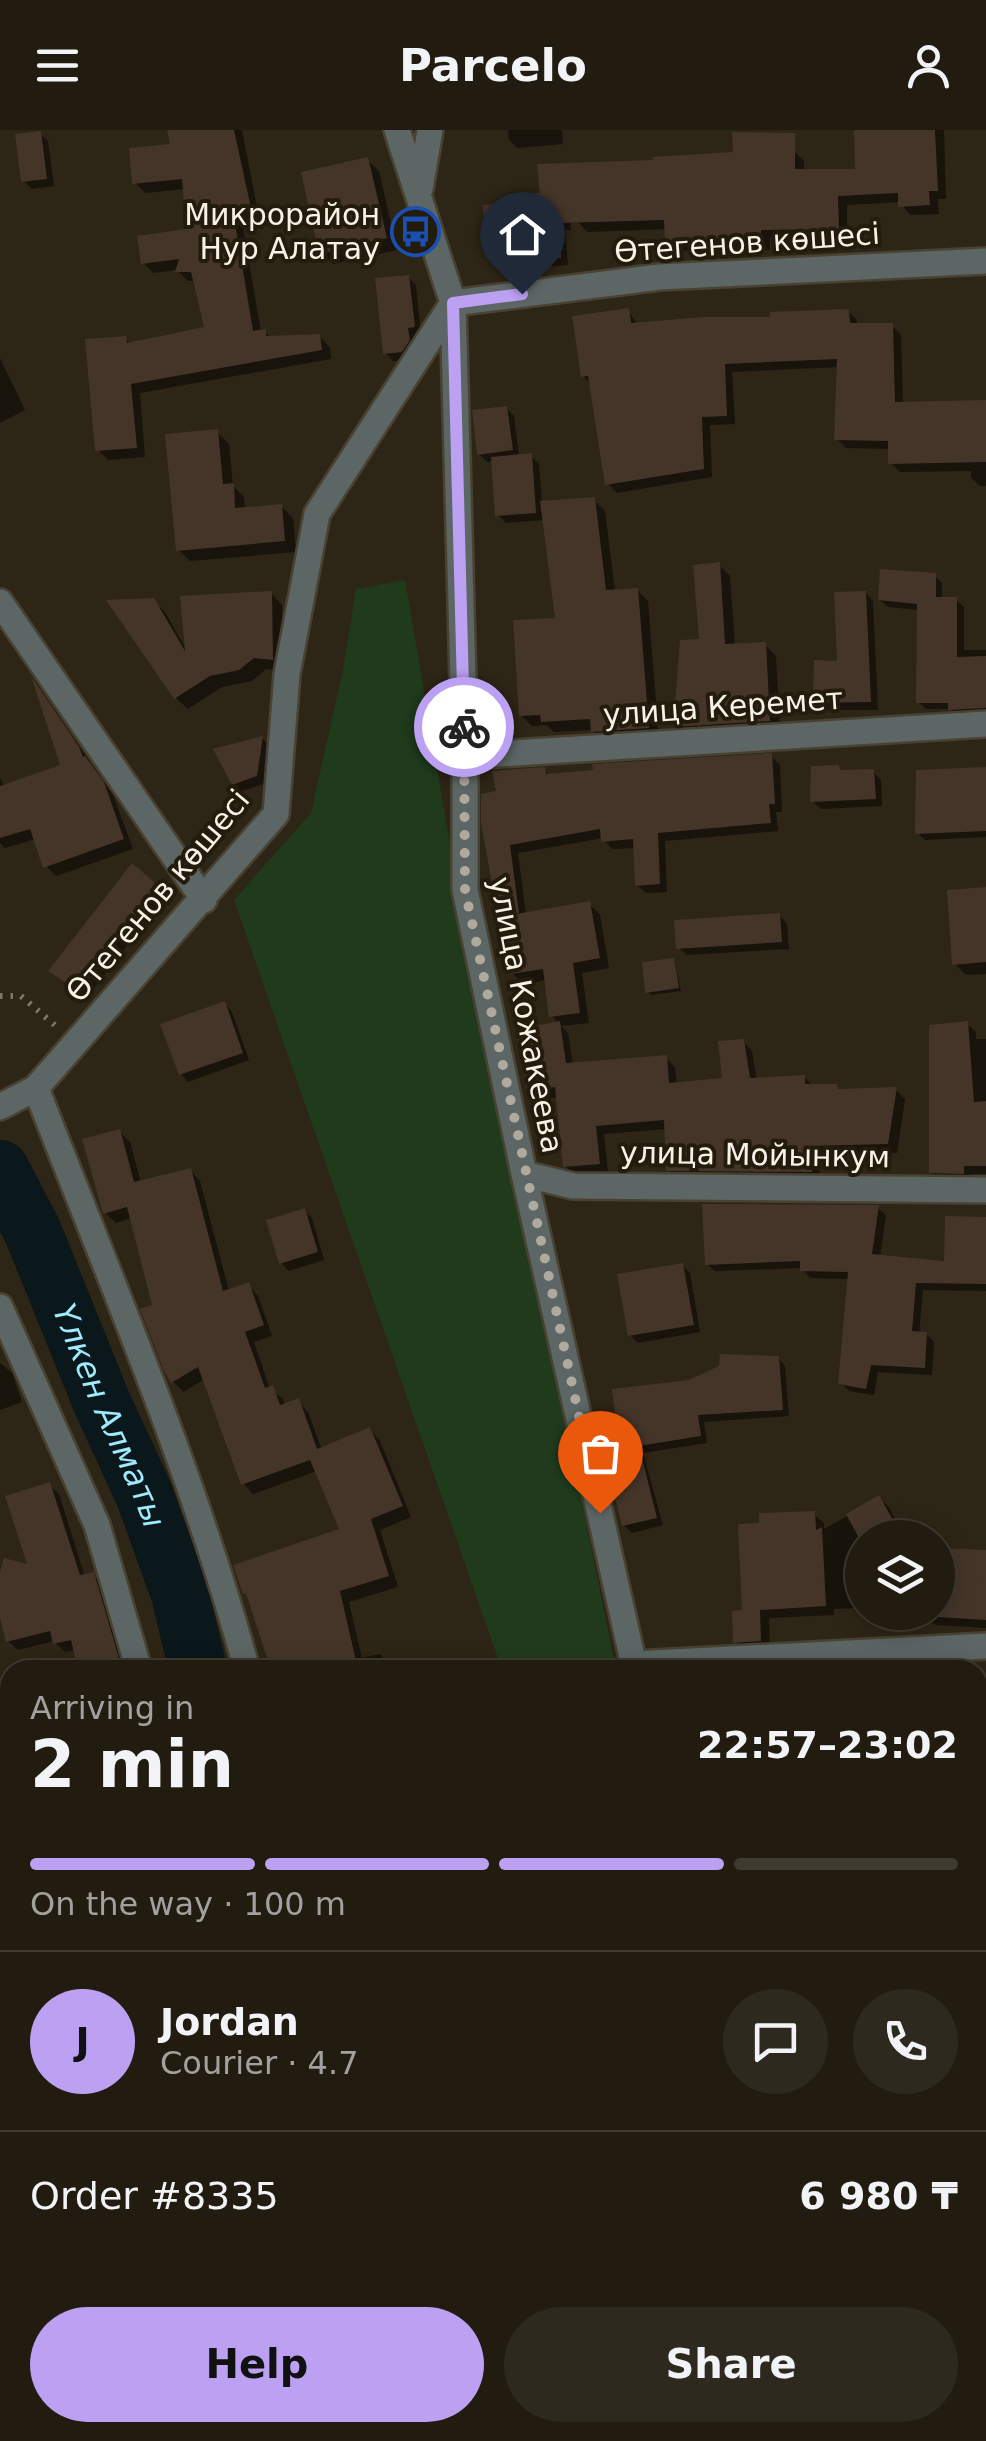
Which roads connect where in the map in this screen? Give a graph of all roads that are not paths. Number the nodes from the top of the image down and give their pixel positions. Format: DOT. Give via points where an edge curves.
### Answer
graph roads {
  1 [pos="397,130"];
  2 [pos="430,130"];
  3 [pos="419,194"];
  4 [pos="986,261"];
  5 [pos="453,303"];
  6 [pos="0,602"];
  7 [pos="986,724"];
  8 [pos="465,756"];
  9 [pos="204,900"];
  10 [pos="36,1088"];
  11 [pos="3,1106"];
  12 [pos="524,1174"];
  13 [pos="986,1190"];
  14 [pos="0,1307"];
  15 [pos="986,1646"];
  16 [pos="136,1660"];
  17 [pos="244,1660"];
  18 [pos="633,1660"];
  19 [pos="752,1660"];
  1 -- 3 [label="street, улица Кожакеева"];
  2 -- 3 [label="street"];
  3 -- 5 [label="street, улица Кожакеева"];
  4 -- 5 [label="street, Өтегенов көшесі" via="660,278"];
  5 -- 8 [label="street, улица Кожакеева"];
  5 -- 9 [label="street, Өтегенов көшесі" via="317,514 287,674 276,814"];
  6 -- 9 [label="street"];
  7 -- 8 [label="street, улица Керемет"];
  8 -- 12 [label="street, улица Кожакеева" via="465,890"];
  9 -- 10 [label="street, Өтегенов көшесі"];
  10 -- 11 [label="street, Өтегенов көшесі"];
  10 -- 17 [label="street" via="173,1444"];
  12 -- 13 [label="street, улица Мойынкум" via="573,1186"];
  12 -- 18 [label="street, улица Кожакеева"];
  14 -- 16 [label="street" via="97,1526"];
  15 -- 19 [label="street"];
}
